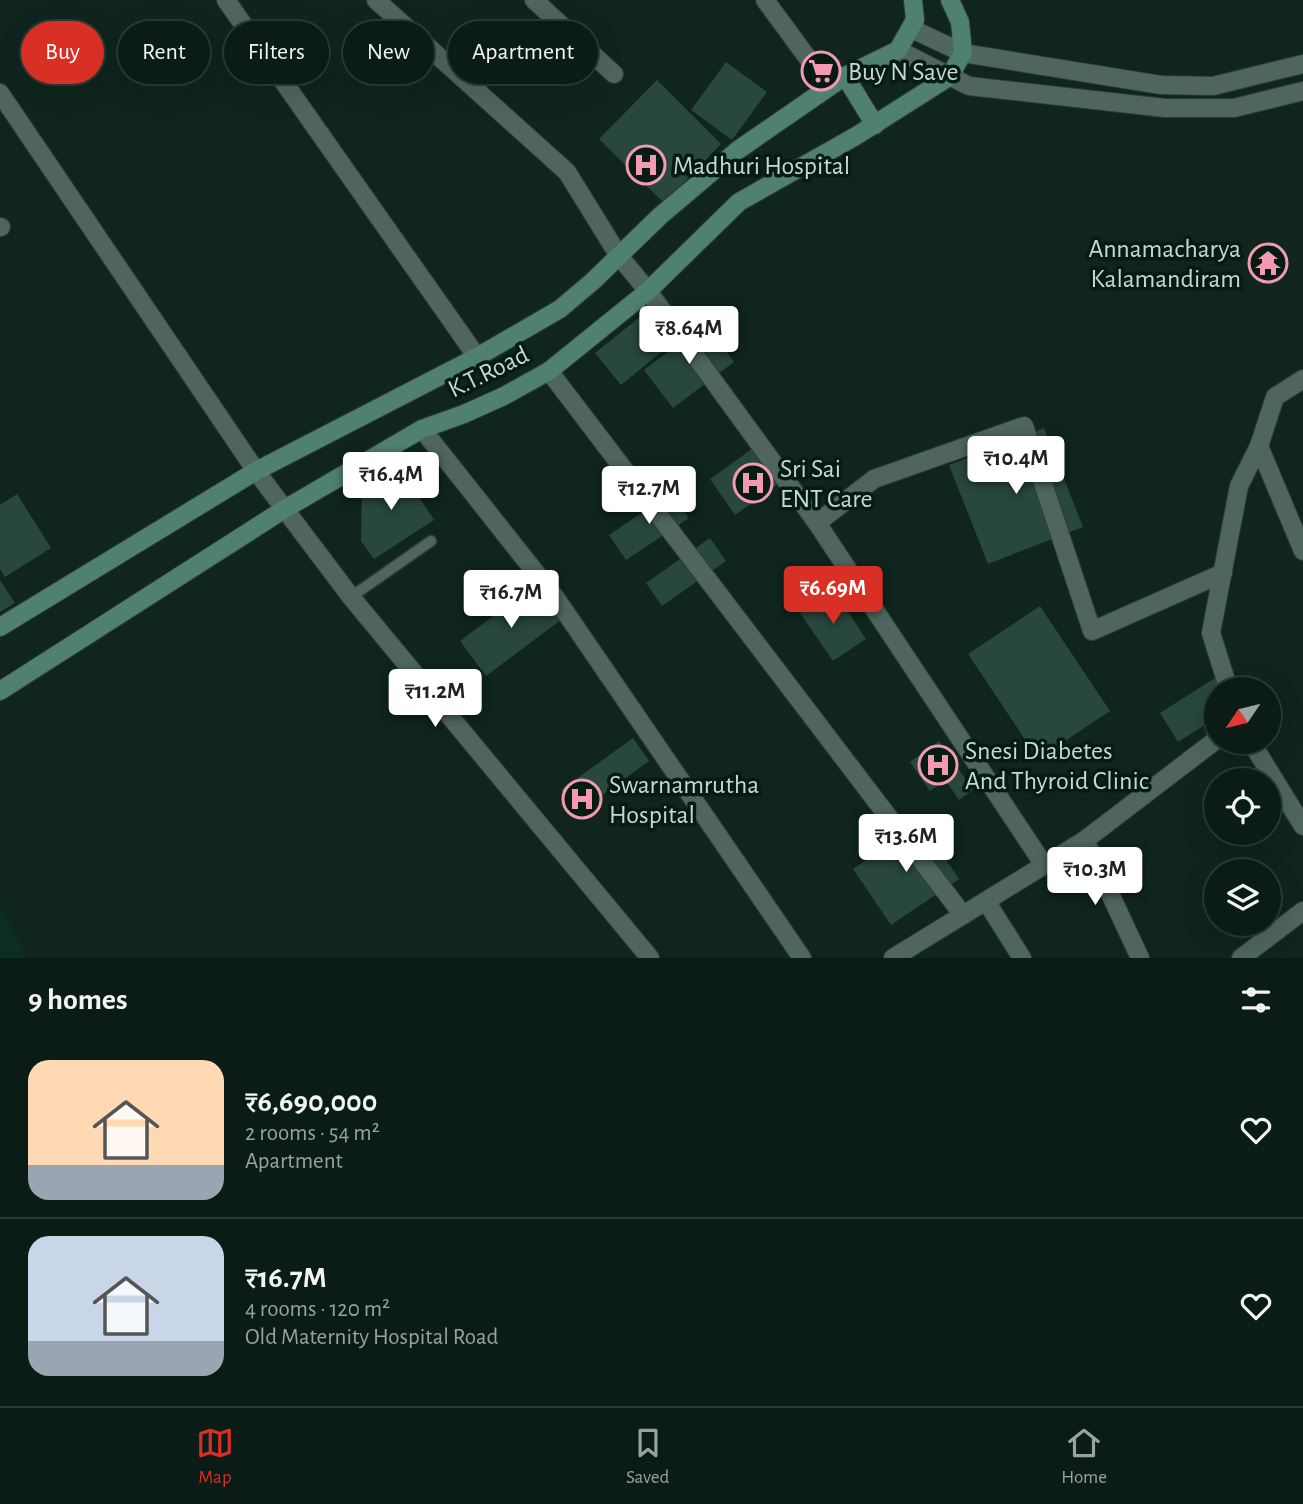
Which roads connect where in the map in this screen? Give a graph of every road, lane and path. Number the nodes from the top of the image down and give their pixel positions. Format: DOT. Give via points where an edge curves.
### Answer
graph roads {
  1 [pos="226,0"];
  2 [pos="376,0"];
  3 [pos="534,0"];
  4 [pos="765,0"];
  5 [pos="913,0"];
  6 [pos="950,0"];
  7 [pos="912,29"];
  8 [pos="898,50"];
  9 [pos="963,53"];
  10 [pos="1303,64"];
  11 [pos="614,74"];
  12 [pos="845,76"];
  13 [pos="949,78"];
  14 [pos="829,87"];
  15 [pos="1303,91"];
  16 [pos="0,93"];
  17 [pos="876,125"];
  18 [pos="619,256"];
  19 [pos="648,291"];
  20 [pos="477,357"];
  21 [pos="549,371"];
  22 [pos="1303,379"];
  23 [pos="422,429"];
  24 [pos="1259,446"];
  25 [pos="256,471"];
  26 [pos="283,510"];
  27 [pos="817,523"];
  28 [pos="431,541"];
  29 [pos="1303,551"];
  30 [pos="1223,573"];
  31 [pos="351,597"];
  32 [pos="0,627"];
  33 [pos="1225,677"];
  34 [pos="0,691"];
  35 [pos="1204,749"];
  36 [pos="1258,754"];
  37 [pos="1303,826"];
  38 [pos="1085,840"];
  39 [pos="1044,865"];
  40 [pos="986,901"];
  41 [pos="1303,911"];
  42 [pos="963,915"];
  43 [pos="650,958"];
  44 [pos="802,958"];
  45 [pos="893,958"];
  46 [pos="1022,958"];
  47 [pos="1140,958"];
  48 [pos="1241,958"];
  1 -- 20 [label="street"];
  2 -- 18 [label="street" via="568,172"];
  3 -- 11 [label="street"];
  4 -- 14 [label="street"];
  5 -- 7 [label="main road"];
  6 -- 9 [label="main road" via="960,22"];
  7 -- 8 [label="main road"];
  7 -- 9 [label="street"];
  8 -- 12 [label="main road, K.T.Road"];
  8 -- 13 [label="street"];
  9 -- 10 [label="street" via="1193,87"];
  9 -- 13 [label="main road, K.T.Road"];
  12 -- 14 [label="main road, K.T.Road"];
  12 -- 17 [label="main road"];
  13 -- 15 [label="street" via="989,89 1165,108 1234,108"];
  13 -- 17 [label="main road, K.T.Road"];
  14 -- 18 [label="main road, K.T.Road" via="738,150"];
  16 -- 25 [label="street"];
  17 -- 19 [label="main road, K.T.Road" via="739,202"];
  18 -- 19 [label="street"];
  18 -- 20 [label="main road, K.T.Road" via="560,309"];
  19 -- 21 [label="main road, K.T.Road"];
  19 -- 27 [label="street"];
  20 -- 25 [label="main road, K.T.Road"];
  21 -- 23 [label="main road, K.T.Road" via="505,396"];
  21 -- 42 [label="street"];
  22 -- 24 [label="street" via="1275,397"];
  23 -- 26 [label="main road, K.T.Road"];
  23 -- 44 [label="street" via="555,597"];
  24 -- 29 [label="street"];
  24 -- 30 [label="street" via="1239,486"];
  25 -- 26 [label="street"];
  25 -- 32 [label="main road, K.T.Road"];
  26 -- 31 [label="street"];
  26 -- 34 [label="main road, K.T.Road"];
  27 -- 30 [label="street" via="874,479 1024,426 1092,631"];
  27 -- 39 [label="street"];
  28 -- 31 [label="lane"];
  30 -- 33 [label="street" via="1211,634"];
  31 -- 43 [label="street"];
  35 -- 38 [label="street"];
  36 -- 37 [label="street"];
  38 -- 39 [label="street"];
  38 -- 47 [label="street"];
  39 -- 40 [label="street"];
  40 -- 42 [label="street"];
  40 -- 46 [label="street"];
  41 -- 48 [label="street"];
  42 -- 45 [label="street"];
}
